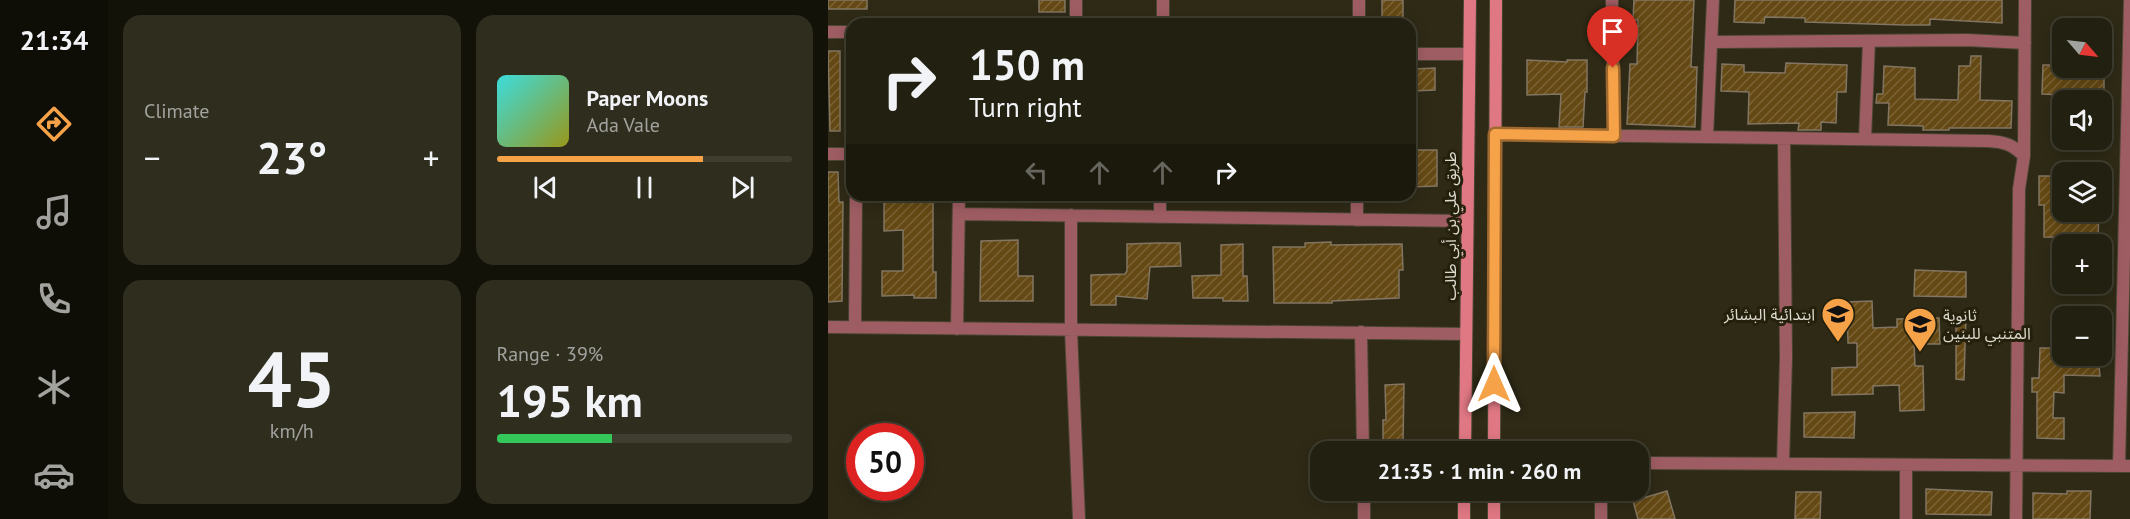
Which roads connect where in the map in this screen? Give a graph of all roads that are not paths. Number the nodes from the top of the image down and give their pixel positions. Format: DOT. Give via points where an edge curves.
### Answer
graph roads {
  1 [pos="1076,0"];
  2 [pos="1163,0"];
  3 [pos="1359,0"];
  4 [pos="1470,0"];
  5 [pos="1496,0"];
  6 [pos="1612,0"];
  7 [pos="1713,0"];
  8 [pos="2025,0"];
  9 [pos="2130,0"];
  10 [pos="1076,18"];
  11 [pos="1163,18"];
  12 [pos="1359,18"];
  13 [pos="828,32"];
  14 [pos="846,32"];
  15 [pos="1869,41"];
  16 [pos="1711,42"];
  17 [pos="2025,43"];
  18 [pos="1416,54"];
  19 [pos="1469,54"];
  20 [pos="1495,134"];
  21 [pos="1614,136"];
  22 [pos="1707,137"];
  23 [pos="1784,138"];
  24 [pos="1865,139"];
  25 [pos="828,154"];
  26 [pos="846,154"];
  27 [pos="2024,156"];
  28 [pos="856,201"];
  29 [pos="959,201"];
  30 [pos="1160,201"];
  31 [pos="1357,201"];
  32 [pos="959,214"];
  33 [pos="1071,215"];
  34 [pos="1160,217"];
  35 [pos="1356,220"];
  36 [pos="1466,221"];
  37 [pos="828,327"];
  38 [pos="855,327"];
  39 [pos="957,328"];
  40 [pos="1071,330"];
  41 [pos="1360,332"];
  42 [pos="1466,333"];
  43 [pos="2126,360"];
  44 [pos="1363,441"];
  45 [pos="1465,441"];
  46 [pos="1494,441"];
  47 [pos="1649,463"];
  48 [pos="1783,464"];
  49 [pos="1906,465"];
  50 [pos="2016,465"];
  51 [pos="2124,466"];
  52 [pos="1364,501"];
  53 [pos="1464,501"];
  54 [pos="1494,501"];
  55 [pos="1601,501"];
  56 [pos="1079,519"];
  57 [pos="1364,519"];
  58 [pos="1464,519"];
  59 [pos="1494,519"];
  60 [pos="1600,519"];
  61 [pos="1906,519"];
  62 [pos="2016,519"];
  1 -- 10 [label="street"];
  2 -- 11 [label="street"];
  3 -- 12 [label="street"];
  4 -- 19 [label="main road, طريق علي بن أبي طالب"];
  5 -- 20 [label="main road"];
  6 -- 21 [label="street"];
  7 -- 16 [label="street"];
  8 -- 17 [label="street"];
  9 -- 43 [label="street"];
  13 -- 14 [label="street"];
  15 -- 16 [label="street"];
  15 -- 17 [label="street"];
  15 -- 24 [label="street"];
  16 -- 22 [label="street"];
  17 -- 27 [label="street"];
  18 -- 19 [label="street"];
  19 -- 36 [label="main road, طريق علي بن أبي طالب"];
  20 -- 21 [label="street"];
  20 -- 46 [label="main road"];
  21 -- 22 [label="street"];
  22 -- 23 [label="street"];
  23 -- 24 [label="street"];
  23 -- 48 [label="street"];
  24 -- 27 [label="street" via="2004,142"];
  25 -- 26 [label="street"];
  27 -- 50 [label="street" via="2019,189"];
  28 -- 38 [label="street"];
  29 -- 32 [label="street"];
  30 -- 34 [label="street"];
  31 -- 35 [label="street"];
  32 -- 33 [label="street"];
  32 -- 39 [label="street"];
  33 -- 34 [label="street"];
  33 -- 40 [label="street"];
  34 -- 35 [label="street"];
  35 -- 36 [label="street"];
  36 -- 42 [label="main road, طريق علي بن أبي طالب"];
  37 -- 38 [label="street"];
  38 -- 39 [label="street"];
  39 -- 40 [label="street"];
  40 -- 41 [label="street"];
  40 -- 56 [label="street"];
  41 -- 42 [label="street"];
  41 -- 44 [label="street"];
  42 -- 45 [label="main road, طريق علي بن أبي طالب"];
  43 -- 51 [label="street"];
  47 -- 48 [label="street"];
  48 -- 49 [label="street"];
  49 -- 50 [label="street"];
  49 -- 61 [label="street"];
  50 -- 51 [label="street"];
  50 -- 62 [label="street"];
  52 -- 57 [label="street"];
  53 -- 58 [label="main road"];
  54 -- 59 [label="main road"];
  55 -- 60 [label="street"];
}
